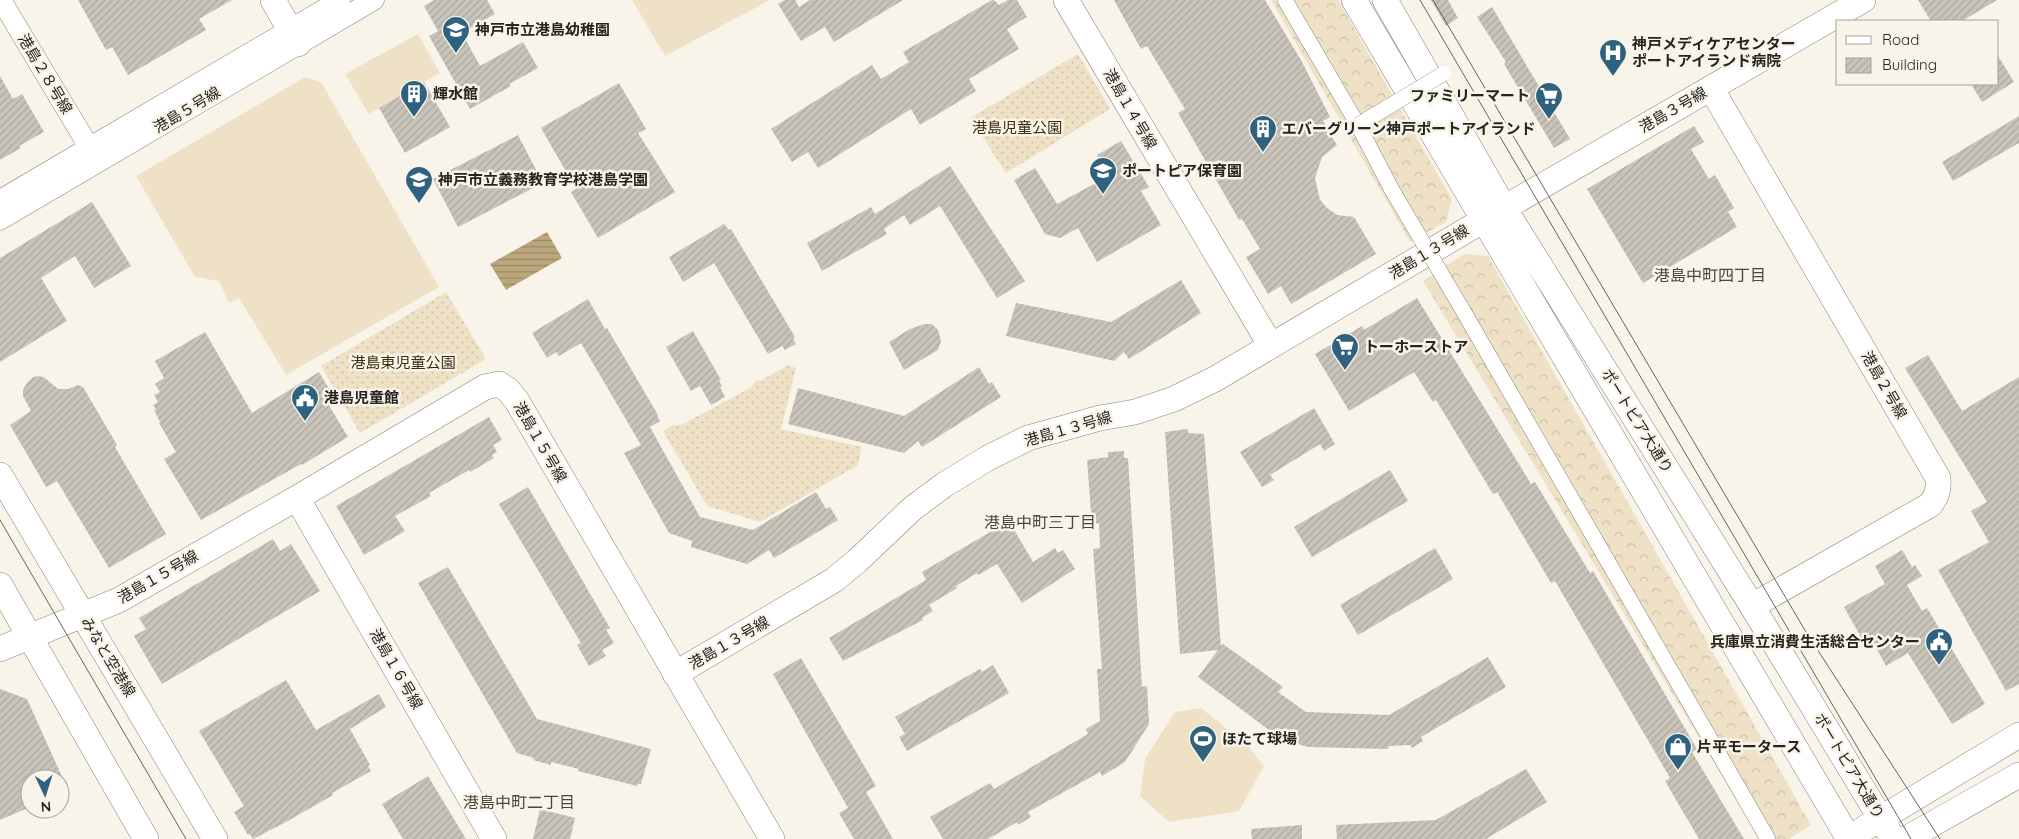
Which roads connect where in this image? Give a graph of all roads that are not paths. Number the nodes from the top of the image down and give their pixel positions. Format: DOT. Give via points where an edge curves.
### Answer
graph roads {
  1 [pos="2,0"];
  2 [pos="273,0"];
  3 [pos="340,0"];
  4 [pos="374,0"];
  5 [pos="1066,0"];
  6 [pos="1284,0"];
  7 [pos="1354,0"];
  8 [pos="1385,0"];
  9 [pos="1863,0"];
  10 [pos="294,37"];
  11 [pos="1443,74"];
  12 [pos="1711,88"];
  13 [pos="1358,125"];
  14 [pos="89,147"];
  15 [pos="0,200"];
  16 [pos="1494,214"];
  17 [pos="0,220"];
  18 [pos="1271,346"];
  19 [pos="0,475"];
  20 [pos="297,498"];
  21 [pos="0,585"];
  22 [pos="1700,586"];
  23 [pos="1752,606"];
  24 [pos="82,614"];
  25 [pos="30,636"];
  26 [pos="0,649"];
  27 [pos="1749,670"];
  28 [pos="675,674"];
  29 [pos="2019,735"];
  30 [pos="2019,775"];
  31 [pos="1887,829"];
  32 [pos="1765,834"];
  33 [pos="138,836"];
  34 [pos="215,839"];
  35 [pos="494,839"];
  36 [pos="772,839"];
  37 [pos="1848,839"];
  38 [pos="1906,839"];
  1 -- 14 [label="street, 港島２８号線"];
  2 -- 10 [label="street"];
  3 -- 10 [label="street, 港島５号線"];
  4 -- 10 [label="street, 港島５号線"];
  5 -- 18 [label="street, 港島１４号線"];
  6 -- 13 [label="street"];
  7 -- 16 [label="street, ポートピア大通り"];
  8 -- 16 [label="street, ポートピア大通り"];
  9 -- 12 [label="street, 港島３号線"];
  10 -- 14 [label="street, 港島５号線"];
  10 -- 17 [label="street, 港島５号線"];
  11 -- 13 [label="street, bridge"];
  12 -- 16 [label="street, 港島３号線"];
  12 -- 23 [label="street, 港島２号線" via="1938,478 1939,487 1930,505"];
  13 -- 32 [label="street, bridge" via="1392,190"];
  14 -- 15 [label="street, 港島５号線"];
  16 -- 18 [label="street, 港島１３号線"];
  16 -- 22 [label="street, ポートピア大通り"];
  16 -- 23 [label="street, ポートピア大通り"];
  18 -- 28 [label="street, 港島１３号線" via="1174,399 1028,438 988,458 913,508 834,580"];
  19 -- 24 [label="street, みなと空港線"];
  20 -- 24 [label="street, 港島１５号線" via="119,600"];
  20 -- 28 [label="street, 港島１５号線" via="485,387 499,384 517,400"];
  20 -- 35 [label="street, 港島１６号線"];
  21 -- 25 [label="street"];
  22 -- 23 [label="street" via="1724,605"];
  22 -- 27 [label="street, ポートピア大通り"];
  23 -- 27 [label="street" via="1743,623 1742,645"];
  23 -- 31 [label="street, ポートピア大通り"];
  24 -- 25 [label="street, 港島１５号線"];
  24 -- 34 [label="street, みなと空港線"];
  25 -- 26 [label="street, 港島１５号線"];
  25 -- 33 [label="street"];
  27 -- 37 [label="street, ポートピア大通り"];
  28 -- 36 [label="street, 港島１５号線"];
  29 -- 31 [label="street"];
  30 -- 38 [label="street"];
  31 -- 37 [label="street"];
}
